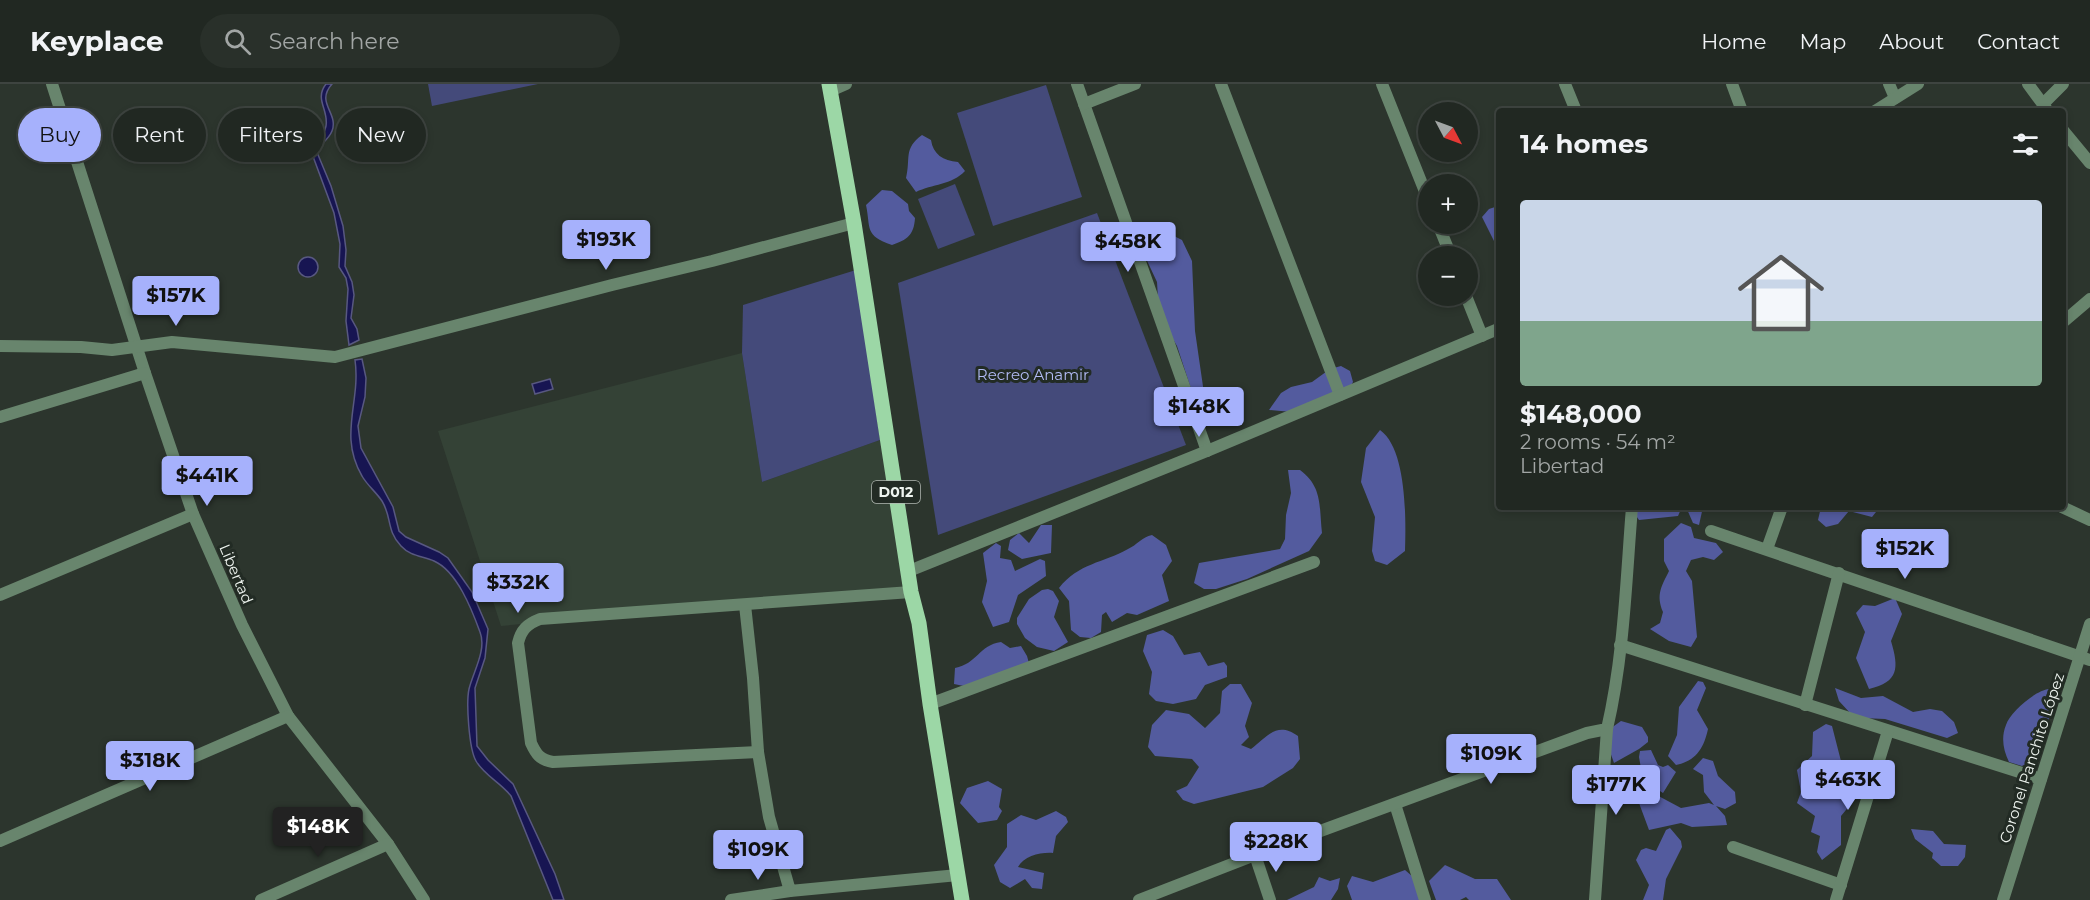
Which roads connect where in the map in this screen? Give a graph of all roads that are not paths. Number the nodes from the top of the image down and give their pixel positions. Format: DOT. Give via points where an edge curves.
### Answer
graph roads {
  1 [pos="52,84"];
  2 [pos="846,84"];
  3 [pos="1077,84"];
  4 [pos="1135,84"];
  5 [pos="1221,84"];
  6 [pos="1382,84"];
  7 [pos="1565,84"];
  8 [pos="1732,84"];
  9 [pos="1889,84"];
  10 [pos="1918,84"];
  11 [pos="2028,84"];
  12 [pos="2063,84"];
  13 [pos="830,88"];
  14 [pos="1894,98"];
  15 [pos="1084,104"];
  16 [pos="2045,107"];
  17 [pos="1575,108"];
  18 [pos="1741,108"];
  19 [pos="1879,108"];
  20 [pos="2066,134"];
  21 [pos="2090,163"];
  22 [pos="1418,174"];
  23 [pos="854,223"];
  24 [pos="2090,299"];
  25 [pos="1470,306"];
  26 [pos="2066,320"];
  27 [pos="1496,330"];
  28 [pos="1482,336"];
  29 [pos="0,346"];
  30 [pos="137,346"];
  31 [pos="145,374"];
  32 [pos="1340,395"];
  33 [pos="0,417"];
  34 [pos="1206,451"];
  35 [pos="2066,509"];
  36 [pos="1632,510"];
  37 [pos="1781,510"];
  38 [pos="193,514"];
  39 [pos="2090,520"];
  40 [pos="1711,531"];
  41 [pos="1767,549"];
  42 [pos="1314,562"];
  43 [pos="909,571"];
  44 [pos="1839,573"];
  45 [pos="911,592"];
  46 [pos="0,595"];
  47 [pos="745,605"];
  48 [pos="2090,624"];
  49 [pos="1620,645"];
  50 [pos="2085,658"];
  51 [pos="930,704"];
  52 [pos="1805,705"];
  53 [pos="288,716"];
  54 [pos="1608,729"];
  55 [pos="1888,731"];
  56 [pos="758,752"];
  57 [pos="2041,779"];
  58 [pos="1395,804"];
  59 [pos="0,841"];
  60 [pos="388,844"];
  61 [pos="1733,847"];
  62 [pos="1255,855"];
  63 [pos="958,875"];
  64 [pos="1841,885"];
  65 [pos="790,891"];
  66 [pos="261,900"];
  67 [pos="424,900"];
  68 [pos="731,900"];
  69 [pos="962,900"];
  70 [pos="1139,900"];
  71 [pos="1270,900"];
  72 [pos="1425,900"];
  73 [pos="1595,900"];
  74 [pos="1836,900"];
  75 [pos="2003,900"];
  1 -- 30 [label="street, Libertad"];
  2 -- 13 [label="street"];
  3 -- 15 [label="street"];
  4 -- 15 [label="street"];
  5 -- 32 [label="street"];
  6 -- 22 [label="street"];
  7 -- 17 [label="street"];
  8 -- 18 [label="street"];
  9 -- 14 [label="street"];
  10 -- 14 [label="street"];
  11 -- 16 [label="street"];
  12 -- 16 [label="street"];
  13 -- 23 [label="main road, D012"];
  14 -- 19 [label="street"];
  15 -- 34 [label="street"];
  20 -- 21 [label="street"];
  23 -- 30 [label="street" via="335,357 172,342"];
  23 -- 43 [label="main road, D012"];
  24 -- 26 [label="street"];
  25 -- 28 [label="street"];
  27 -- 28 [label="street"];
  28 -- 32 [label="street"];
  29 -- 30 [label="street" via="112,350"];
  30 -- 31 [label="street, Libertad"];
  31 -- 33 [label="street"];
  31 -- 38 [label="street, Libertad"];
  32 -- 34 [label="street"];
  34 -- 43 [label="street"];
  35 -- 39 [label="street"];
  36 -- 49 [label="street"];
  37 -- 41 [label="street"];
  38 -- 46 [label="street"];
  38 -- 53 [label="street, Libertad"];
  40 -- 41 [label="street"];
  41 -- 44 [label="street"];
  42 -- 51 [label="street"];
  43 -- 45 [label="main road, D012"];
  44 -- 50 [label="street"];
  44 -- 52 [label="street"];
  45 -- 47 [label="street"];
  45 -- 51 [label="main road, D012"];
  47 -- 56 [label="street"];
  47 -- 56 [label="street" via="540,619 521,633 518,644 531,743 536,755 545,761"];
  48 -- 50 [label="street, Coronel Panchito López"];
  49 -- 52 [label="street"];
  49 -- 54 [label="street"];
  50 -- 57 [label="street, Coronel Panchito López"];
  51 -- 63 [label="main road, D012"];
  52 -- 55 [label="street"];
  53 -- 59 [label="street"];
  53 -- 60 [label="street, Libertad"];
  54 -- 58 [label="street" via="1587,733"];
  54 -- 73 [label="street"];
  55 -- 57 [label="street"];
  55 -- 64 [label="street"];
  56 -- 65 [label="street" via="769,817"];
  57 -- 75 [label="street, Coronel Panchito López"];
  58 -- 62 [label="street"];
  58 -- 72 [label="street"];
  60 -- 66 [label="street"];
  60 -- 67 [label="street, Libertad"];
  61 -- 64 [label="street"];
  62 -- 70 [label="street"];
  62 -- 71 [label="street"];
  63 -- 65 [label="street"];
  63 -- 69 [label="main road, D012"];
  64 -- 74 [label="street"];
  65 -- 68 [label="street"];
}
